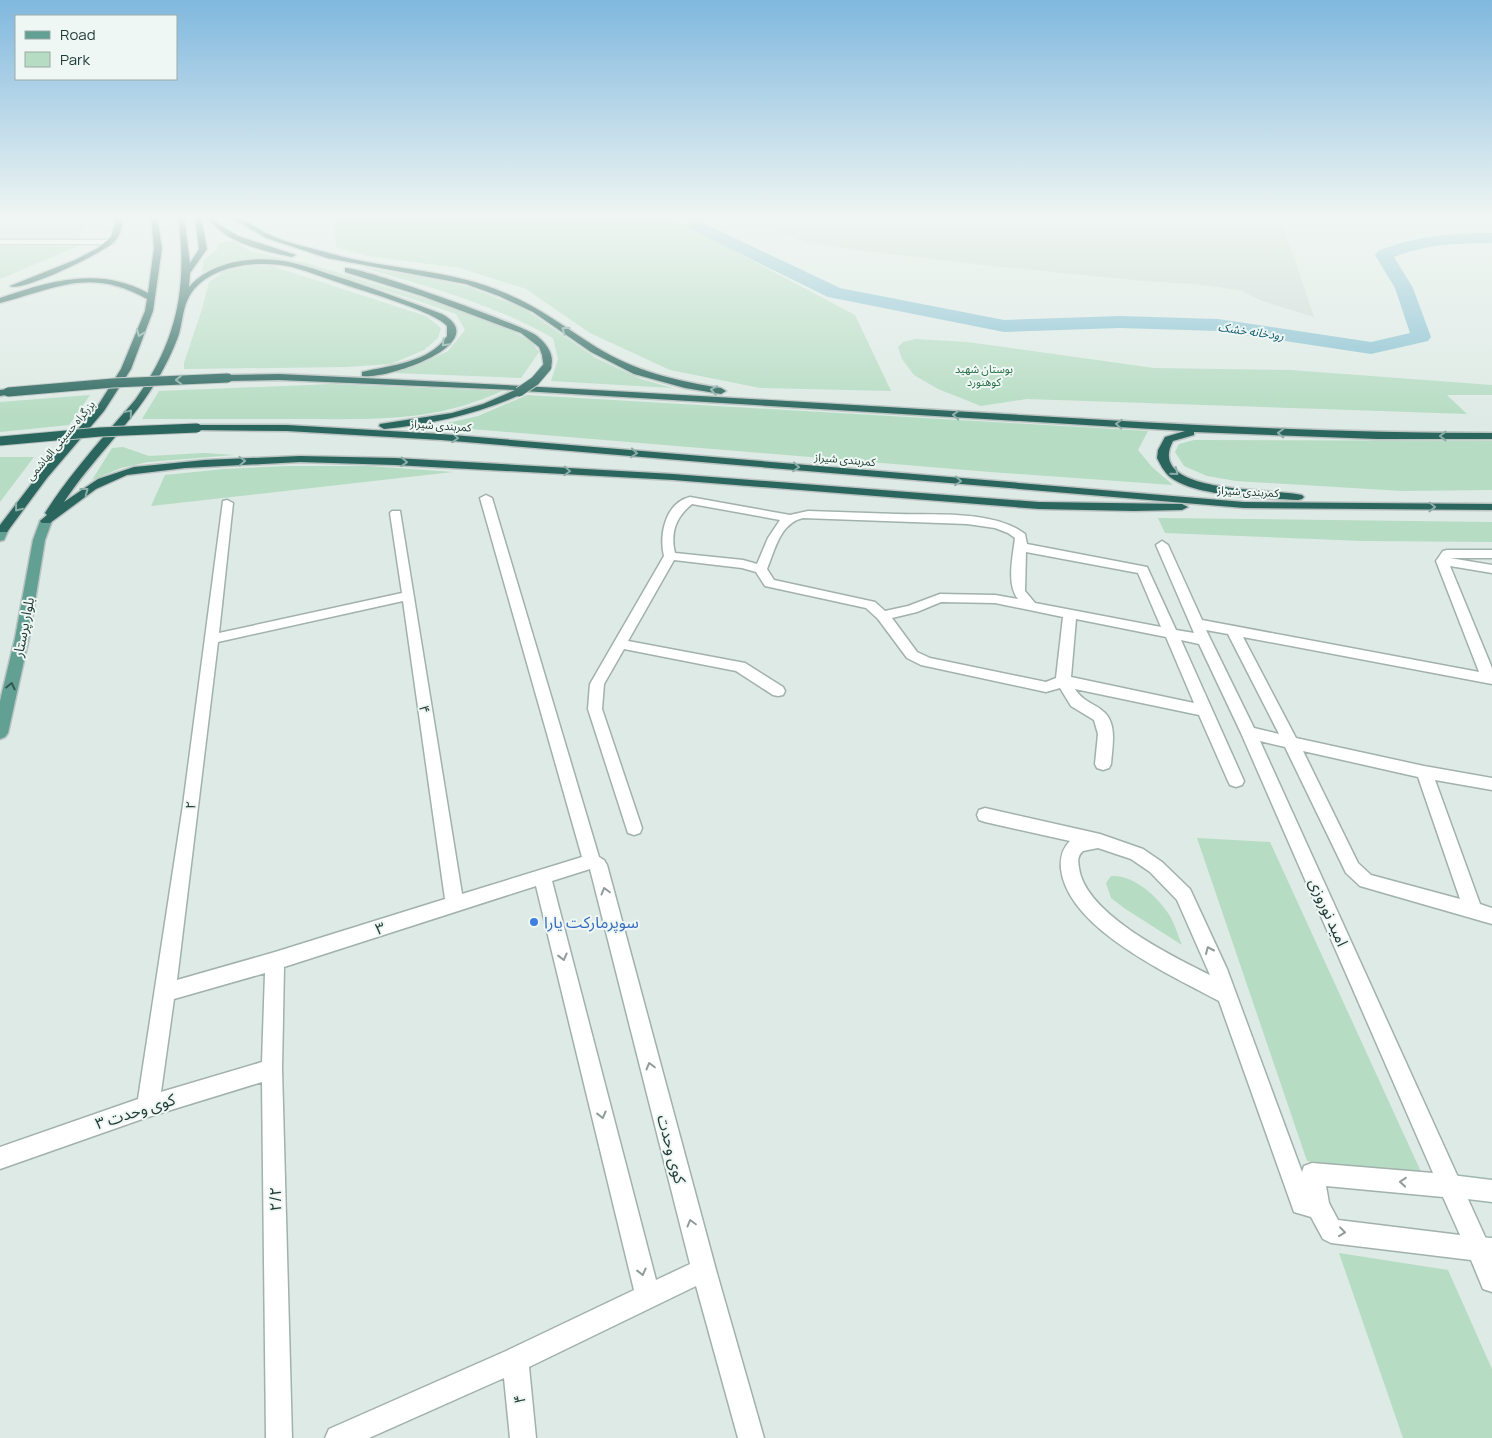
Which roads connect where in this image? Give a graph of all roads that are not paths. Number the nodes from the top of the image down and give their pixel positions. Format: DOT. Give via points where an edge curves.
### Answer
graph roads {
  1 [pos="19,284"];
  2 [pos="63,284"];
  3 [pos="122,284"];
  4 [pos="152,284"];
  5 [pos="187,284"];
  6 [pos="197,284"];
  7 [pos="351,284"];
  8 [pos="393,284"];
  9 [pos="474,284"];
  10 [pos="0,292"];
  11 [pos="150,298"];
  12 [pos="185,298"];
  13 [pos="0,301"];
  14 [pos="279,378"];
  15 [pos="4,392"];
  16 [pos="797,404"];
  17 [pos="287,428"];
  18 [pos="1229,431"];
  19 [pos="1492,436"];
  20 [pos="0,441"];
  21 [pos="486,498"];
  22 [pos="227,503"];
  23 [pos="1244,505"];
  24 [pos="1411,507"];
  25 [pos="1492,508"];
  26 [pos="396,513"];
  27 [pos="789,518"];
  28 [pos="46,521"];
  29 [pos="1,533"];
  30 [pos="1162,545"];
  31 [pos="1021,547"];
  32 [pos="1492,554"];
  33 [pos="670,556"];
  34 [pos="1442,561"];
  35 [pos="761,569"];
  36 [pos="1492,569"];
  37 [pos="408,596"];
  38 [pos="1030,605"];
  39 [pos="1070,613"];
  40 [pos="883,616"];
  41 [pos="1233,631"];
  42 [pos="1200,632"];
  43 [pos="1170,633"];
  44 [pos="212,639"];
  45 [pos="620,644"];
  46 [pos="1491,679"];
  47 [pos="1063,681"];
  48 [pos="778,691"];
  49 [pos="1206,711"];
  50 [pos="0,733"];
  51 [pos="1250,733"];
  52 [pos="1290,741"];
  53 [pos="1103,764"];
  54 [pos="1424,772"];
  55 [pos="1236,782"];
  56 [pos="1492,784"];
  57 [pos="985,815"];
  58 [pos="634,828"];
  59 [pos="1100,841"];
  60 [pos="592,861"];
  61 [pos="542,876"];
  62 [pos="455,904"];
  63 [pos="1473,911"];
  64 [pos="1492,916"];
  65 [pos="275,961"];
  66 [pos="166,992"];
  67 [pos="1227,996"];
  68 [pos="272,1069"];
  69 [pos="148,1106"];
  70 [pos="0,1158"];
  71 [pos="1451,1186"];
  72 [pos="1492,1191"];
  73 [pos="1318,1206"];
  74 [pos="1485,1250"];
  75 [pos="704,1270"];
  76 [pos="1492,1280"];
  77 [pos="648,1297"];
  78 [pos="515,1360"];
  79 [pos="279,1438"];
  80 [pos="338,1438"];
  81 [pos="523,1438"];
  82 [pos="751,1438"];
  1 -- 10 [label="highway"];
  2 -- 13 [label="highway" via="32,289"];
  3 -- 11 [label="highway"];
  4 -- 11 [label="highway, بزرگراه حسینی الهاشمی"];
  5 -- 12 [label="highway"];
  12 -- 6 [label="highway, one-way"];
  7 -- 14 [label="highway, one-way" via="446,320 451,326 449,340 430,355 403,366 349,376"];
  8 -- 17 [label="highway, bridge" via="524,331 545,348 549,357 547,368 519,392 477,410 442,420 365,427"];
  16 -- 9 [label="highway, one-way" via="685,385 637,372 594,350 536,310"];
  11 -- 29 [label="highway, بزرگراه حسینی الهاشمی, one-way" via="149,311 126,369 102,409 43,476"];
  28 -- 12 [label="highway, one-way" via="67,487 140,400 174,336"];
  14 -- 15 [label="highway, one-way, bridge" via="113,383"];
  14 -- 16 [label="highway"];
  18 -- 16 [label="highway, one-way"];
  17 -- 20 [label="highway, کمربندی شیراز, bridge" via="85,433"];
  17 -- 23 [label="highway, کمربندی شیراز, one-way" via="560,446"];
  19 -- 18 [label="highway, one-way"];
  18 -- 24 [label="highway, one-way" via="1188,433 1170,438 1162,458 1174,474 1211,488"];
  21 -- 60 [label="street, کوی وحدت"];
  22 -- 44 [label="street, ۲"];
  23 -- 24 [label="highway, کمربندی شیراز"];
  28 -- 23 [label="highway, one-way" via="89,487 124,473 177,465 267,460 346,459 743,481 1124,510"];
  24 -- 25 [label="highway, کمربندی شیراز, one-way"];
  26 -- 37 [label="street, ۴"];
  27 -- 31 [label="street" via="820,515 967,520 1012,530 1022,537"];
  27 -- 33 [label="street" via="690,500 672,516 667,546"];
  27 -- 35 [label="street" via="780,527"];
  50 -- 28 [label="main road, بلوار پرستار, one-way" via="22,638 39,540"];
  30 -- 42 [label="street, امید نوروزی"];
  31 -- 38 [label="street" via="1019,592"];
  31 -- 43 [label="street" via="1143,570"];
  32 -- 34 [label="street" via="1447,554"];
  33 -- 35 [label="street"];
  33 -- 45 [label="street"];
  34 -- 36 [label="street"];
  34 -- 46 [label="street"];
  35 -- 40 [label="street" via="770,583 870,605"];
  37 -- 44 [label="street"];
  37 -- 62 [label="street, ۴"];
  38 -- 39 [label="street"];
  38 -- 40 [label="street" via="995,599 940,598"];
  39 -- 43 [label="street"];
  39 -- 47 [label="street"];
  40 -- 47 [label="street" via="912,655 926,662 1046,687"];
  41 -- 42 [label="street"];
  41 -- 46 [label="street"];
  41 -- 52 [label="street"];
  42 -- 43 [label="street"];
  42 -- 51 [label="street, امید نوروزی"];
  43 -- 49 [label="street"];
  44 -- 66 [label="street, ۲"];
  45 -- 48 [label="street" via="740,667"];
  45 -- 58 [label="street" via="597,684 595,709"];
  47 -- 49 [label="street"];
  47 -- 53 [label="street" via="1076,702 1100,717 1106,734"];
  49 -- 55 [label="street"];
  51 -- 52 [label="street"];
  51 -- 71 [label="street, امید نوروزی"];
  52 -- 54 [label="street"];
  52 -- 63 [label="street" via="1352,868 1366,880"];
  54 -- 56 [label="street"];
  54 -- 63 [label="street"];
  57 -- 59 [label="street"];
  67 -- 59 [label="street, one-way" via="1184,895 1156,867 1136,854"];
  59 -- 67 [label="street" via="1082,842 1072,850 1068,861 1070,878 1080,897 1101,919 1146,951"];
  60 -- 61 [label="street, ۳"];
  75 -- 60 [label="street, کوی وحدت, one-way" via="598,865"];
  61 -- 62 [label="street, ۳"];
  61 -- 77 [label="street, one-way"];
  62 -- 65 [label="street, ۳"];
  63 -- 64 [label="street"];
  65 -- 66 [label="street, ۳"];
  65 -- 68 [label="street, ۲/۲"];
  66 -- 69 [label="street, ۲"];
  67 -- 73 [label="street" via="1302,1204"];
  68 -- 69 [label="street, کوی وحدت ۳"];
  68 -- 79 [label="street, ۲/۲"];
  69 -- 70 [label="street, کوی وحدت ۳"];
  71 -- 72 [label="street"];
  71 -- 73 [label="street, one-way" via="1312,1174"];
  71 -- 74 [label="street, امید نوروزی"];
  73 -- 74 [label="street, one-way" via="1331,1230"];
  74 -- 76 [label="street, امید نوروزی"];
  75 -- 77 [label="street"];
  75 -- 82 [label="street, کوی وحدت"];
  77 -- 78 [label="street"];
  78 -- 80 [label="street"];
  78 -- 81 [label="street, ۴"];
}
